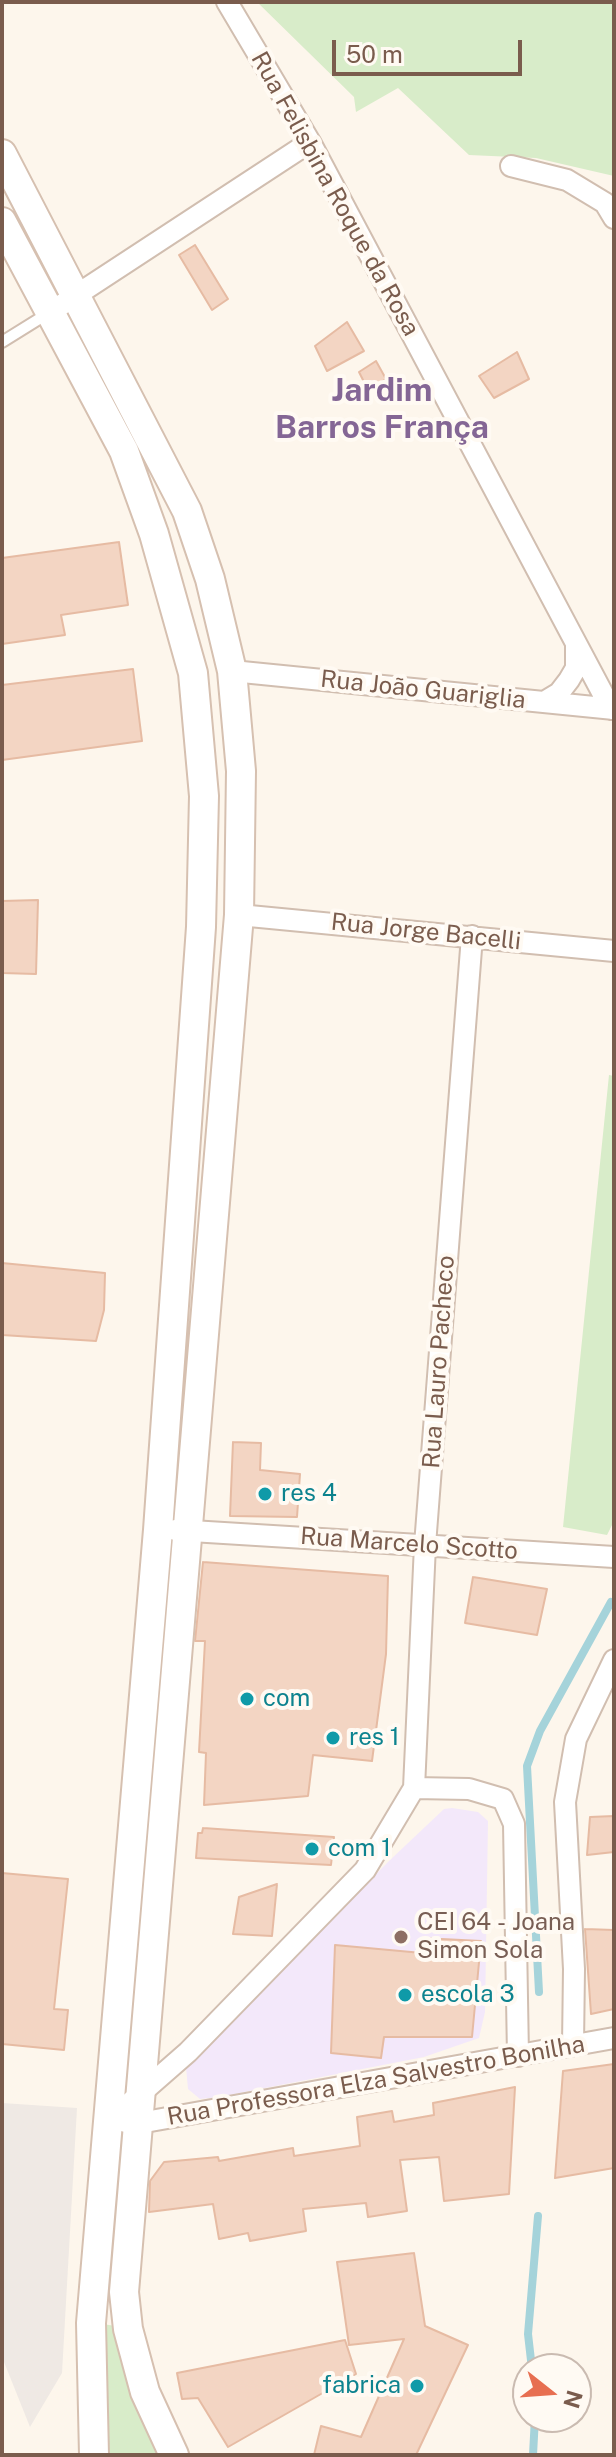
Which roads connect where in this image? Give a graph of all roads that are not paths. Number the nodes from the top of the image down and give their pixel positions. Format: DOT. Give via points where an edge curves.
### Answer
graph roads {
  1 [pos="227,2"];
  2 [pos="310,142"];
  3 [pos="2,154"];
  4 [pos="511,166"];
  5 [pos="614,218"];
  6 [pos="2,222"];
  7 [pos="76,292"];
  8 [pos="49,313"];
  9 [pos="2,342"];
  10 [pos="181,623"];
  11 [pos="576,642"];
  12 [pos="232,671"];
  13 [pos="544,702"];
  14 [pos="613,709"];
  15 [pos="239,915"];
  16 [pos="472,936"];
  17 [pos="614,951"];
  18 [pos="158,1530"];
  19 [pos="197,1531"];
  20 [pos="425,1545"];
  21 [pos="614,1557"];
  22 [pos="614,1660"];
  23 [pos="414,1788"];
  24 [pos="614,2038"];
  25 [pos="573,2045"];
  26 [pos="518,2056"];
  27 [pos="140,2094"];
  28 [pos="108,2122"];
  29 [pos="138,2122"];
  30 [pos="94,2455"];
  31 [pos="174,2455"];
  1 -- 2 [label="street, Rua Felisbina Roque da Rosa"];
  2 -- 7 [label="street"];
  2 -- 11 [label="street, Rua Felisbina Roque da Rosa"];
  3 -- 7 [label="main road"];
  4 -- 5 [label="street" via="567,180 605,203"];
  6 -- 8 [label="main road"];
  7 -- 8 [label="street"];
  7 -- 12 [label="main road" via="187,511"];
  8 -- 9 [label="lane"];
  8 -- 10 [label="main road" via="124,451"];
  10 -- 12 [label="main road" via="205,652"];
  10 -- 18 [label="main road" via="193,673 204,796 201,927"];
  11 -- 13 [label="street" via="576,668 559,693"];
  11 -- 14 [label="street, Rua Felisbina Roque da Rosa"];
  12 -- 13 [label="street, Rua João Guariglia"];
  12 -- 15 [label="main road" via="241,771"];
  13 -- 14 [label="street, Rua João Guariglia"];
  15 -- 16 [label="street, Rua Jorge Bacelli"];
  15 -- 19 [label="main road"];
  16 -- 17 [label="street, Rua Jorge Bacelli"];
  16 -- 20 [label="street, Rua Lauro Pacheco"];
  18 -- 19 [label="street, Rua Marcelo Scotto"];
  18 -- 28 [label="main road"];
  19 -- 20 [label="street, Rua Marcelo Scotto"];
  19 -- 27 [label="main road"];
  20 -- 21 [label="street, Rua Marcelo Scotto"];
  20 -- 23 [label="street, Rua Lauro Pacheco"];
  22 -- 25 [label="street" via="576,1739 565,1802"];
  23 -- 26 [label="street" via="469,1789 503,1799 514,1824"];
  23 -- 27 [label="street" via="365,1870 188,2052"];
  24 -- 25 [label="street, Rua Professora Elza Salvestro Bonilha"];
  25 -- 26 [label="street, Rua Professora Elza Salvestro Bonilha"];
  26 -- 29 [label="street, Rua Professora Elza Salvestro Bonilha"];
  27 -- 28 [label="street"];
  27 -- 29 [label="main road"];
  28 -- 29 [label="street, Rua Professora Elza Salvestro Bonilha"];
  28 -- 30 [label="main road" via="91,2323"];
  29 -- 31 [label="main road" via="124,2292 128,2329 145,2392"];
}
